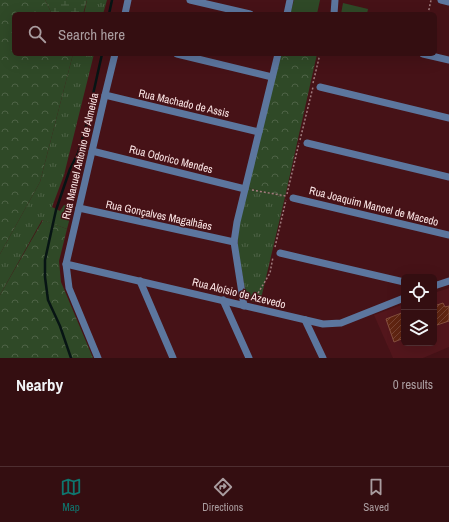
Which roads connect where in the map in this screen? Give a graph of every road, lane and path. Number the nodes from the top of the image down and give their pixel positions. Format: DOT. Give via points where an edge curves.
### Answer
graph roads {
  1 [pos="128,0"];
  2 [pos="190,0"];
  3 [pos="290,0"];
  4 [pos="335,0"];
  5 [pos="431,0"];
  6 [pos="441,0"];
  7 [pos="449,2"];
  8 [pos="125,12"];
  9 [pos="241,12"];
  10 [pos="287,12"];
  11 [pos="334,12"];
  12 [pos="428,12"];
  13 [pos="115,56"];
  14 [pos="185,56"];
  15 [pos="277,56"];
  16 [pos="320,56"];
  17 [pos="432,56"];
  18 [pos="449,60"];
  19 [pos="272,77"];
  20 [pos="320,87"];
  21 [pos="105,95"];
  22 [pos="449,118"];
  23 [pos="259,132"];
  24 [pos="307,143"];
  25 [pos="92,151"];
  26 [pos="449,177"];
  27 [pos="245,189"];
  28 [pos="290,197"];
  29 [pos="79,208"];
  30 [pos="449,235"];
  31 [pos="234,242"];
  32 [pos="280,253"];
  33 [pos="66,264"];
  34 [pos="140,281"];
  35 [pos="401,281"];
  36 [pos="449,281"];
  37 [pos="437,285"];
  38 [pos="401,299"];
  39 [pos="224,300"];
  40 [pos="247,307"];
  41 [pos="305,320"];
  42 [pos="98,358"];
  43 [pos="173,358"];
  44 [pos="248,358"];
  45 [pos="323,358"];
  1 -- 8 [label="street"];
  2 -- 9 [label="street"];
  3 -- 10 [label="street"];
  4 -- 11 [label="street"];
  5 -- 12 [label="path"];
  6 -- 7 [label="street"];
  13 -- 21 [label="street, Rua Manuel Antonio de Almeida"];
  14 -- 19 [label="street"];
  15 -- 19 [label="street"];
  16 -- 28 [label="path"];
  17 -- 18 [label="street"];
  19 -- 23 [label="street"];
  20 -- 22 [label="street"];
  21 -- 23 [label="street, Rua Machado de Assis"];
  21 -- 25 [label="street, Rua Manuel Antonio de Almeida"];
  23 -- 27 [label="street"];
  24 -- 26 [label="street"];
  25 -- 27 [label="street, Rua Odorico Mendes"];
  25 -- 29 [label="street, Rua Manuel Antonio de Almeida"];
  27 -- 28 [label="path"];
  27 -- 31 [label="street"];
  28 -- 30 [label="street, Rua Joaquim Manoel de Macedo"];
  28 -- 40 [label="path" via="270,273"];
  29 -- 31 [label="street, Rua Gonçalves Magalhães"];
  29 -- 33 [label="street, Rua Manuel Antonio de Almeida"];
  31 -- 40 [label="street"];
  32 -- 35 [label="street"];
  33 -- 34 [label="street, Rua Aloísio de Azevedo"];
  33 -- 42 [label="street" via="69,288"];
  34 -- 39 [label="street, Rua Aloísio de Azevedo"];
  34 -- 43 [label="street"];
  36 -- 37 [label="street"];
  38 -- 41 [label="street, Rua Aloísio de Azevedo" via="341,323 323,324"];
  39 -- 40 [label="street, Rua Aloísio de Azevedo"];
  39 -- 44 [label="street"];
  40 -- 41 [label="street, Rua Aloísio de Azevedo"];
  41 -- 45 [label="street"];
}
